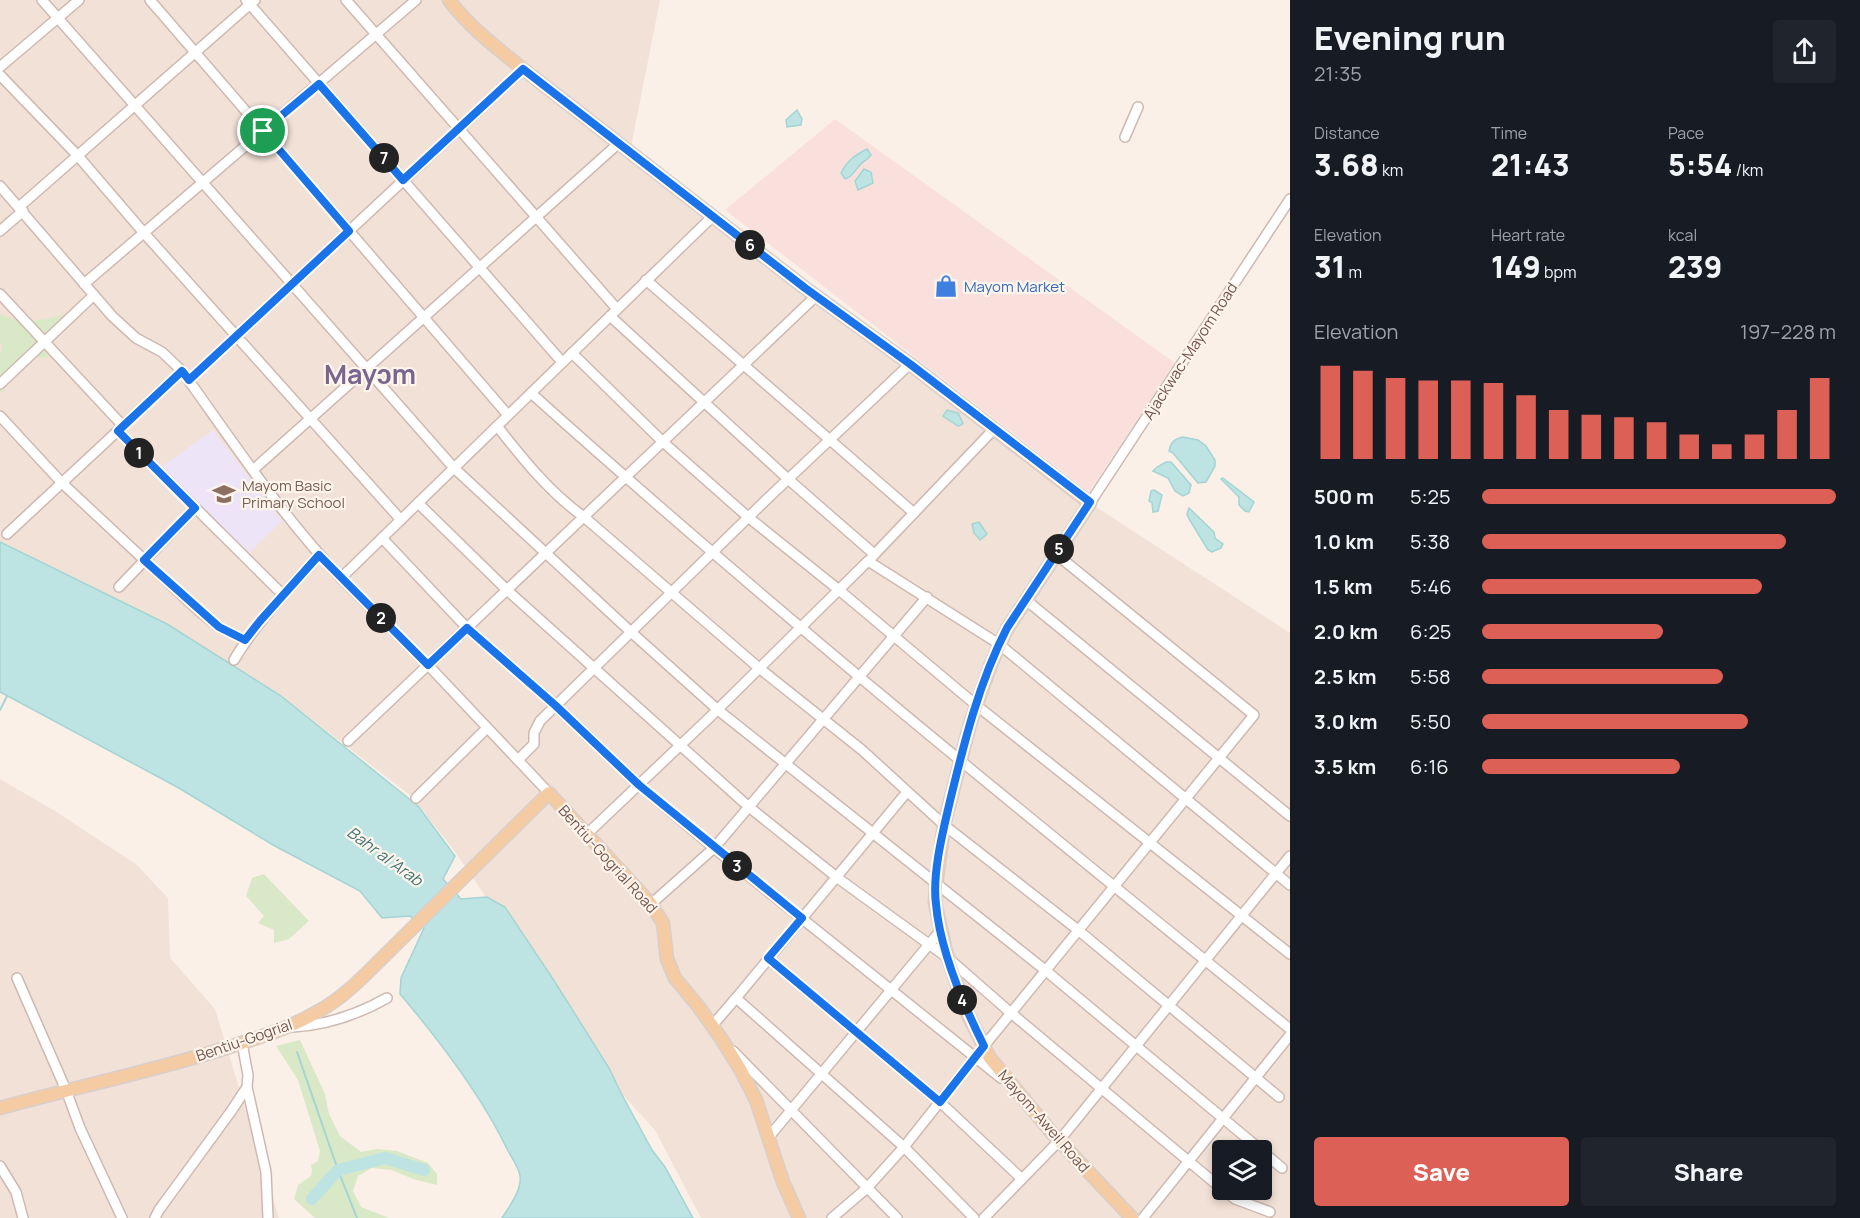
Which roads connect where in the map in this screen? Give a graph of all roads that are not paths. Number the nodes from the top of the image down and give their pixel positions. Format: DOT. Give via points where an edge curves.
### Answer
graph roads {
  1 [pos="42,0"];
  2 [pos="79,0"];
  3 [pos="150,0"];
  4 [pos="346,0"];
  5 [pos="416,0"];
  6 [pos="449,0"];
  7 [pos="250,2"];
  8 [pos="57,18"];
  9 [pos="376,34"];
  10 [pos="195,53"];
  11 [pos="0,67"];
  12 [pos="523,69"];
  13 [pos="0,75"];
  14 [pos="319,84"];
  15 [pos="135,106"];
  16 [pos="1138,108"];
  17 [pos="459,128"];
  18 [pos="263,131"];
  19 [pos="1125,137"];
  20 [pos="619,143"];
  21 [pos="78,156"];
  22 [pos="403,180"];
  23 [pos="202,183"];
  24 [pos="0,186"];
  25 [pos="1290,199"];
  26 [pos="21,209"];
  27 [pos="536,216"];
  28 [pos="713,216"];
  29 [pos="0,231"];
  30 [pos="349,231"];
  31 [pos="144,233"];
  32 [pos="479,267"];
  33 [pos="646,280"];
  34 [pos="84,284"];
  35 [pos="292,284"];
  36 [pos="0,294"];
  37 [pos="94,295"];
  38 [pos="816,296"];
  39 [pos="617,309"];
  40 [pos="610,316"];
  41 [pos="423,317"];
  42 [pos="236,336"];
  43 [pos="44,342"];
  44 [pos="572,352"];
  45 [pos="562,362"];
  46 [pos="910,364"];
  47 [pos="744,365"];
  48 [pos="366,368"];
  49 [pos="182,371"];
  50 [pos="189,380"];
  51 [pos="0,384"];
  52 [pos="531,393"];
  53 [pos="705,401"];
  54 [pos="0,416"];
  55 [pos="508,416"];
  56 [pos="310,419"];
  57 [pos="497,426"];
  58 [pos="120,428"];
  59 [pos="994,429"];
  60 [pos="829,440"];
  61 [pos="663,442"];
  62 [pos="454,468"];
  63 [pos="253,470"];
  64 [pos="625,477"];
  65 [pos="788,478"];
  66 [pos="62,483"];
  67 [pos="1090,502"];
  68 [pos="418,503"];
  69 [pos="195,508"];
  70 [pos="914,513"];
  71 [pos="584,517"];
  72 [pos="748,517"];
  73 [pos="401,520"];
  74 [pos="8,534"];
  75 [pos="382,538"];
  76 [pos="713,551"];
  77 [pos="546,553"];
  78 [pos="1056,554"];
  79 [pos="319,555"];
  80 [pos="871,557"];
  81 [pos="144,560"];
  82 [pos="341,578"];
  83 [pos="118,587"];
  84 [pos="507,590"];
  85 [pos="838,590"];
  86 [pos="671,593"];
  87 [pos="284,595"];
  88 [pos="927,597"];
  89 [pos="1026,600"];
  90 [pos="467,628"];
  91 [pos="800,628"];
  92 [pos="631,632"];
  93 [pos="894,637"];
  94 [pos="245,640"];
  95 [pos="999,644"];
  96 [pos="234,660"];
  97 [pos="428,665"];
  98 [pos="759,668"];
  99 [pos="594,669"];
  100 [pos="859,678"];
  101 [pos="976,705"];
  102 [pos="556,706"];
  103 [pos="718,710"];
  104 [pos="823,719"];
  105 [pos="488,728"];
  106 [pos="348,741"];
  107 [pos="680,746"];
  108 [pos="1219,758"];
  109 [pos="518,760"];
  110 [pos="960,761"];
  111 [pos="785,764"];
  112 [pos="639,785"];
  113 [pos="908,792"];
  114 [pos="549,793"];
  115 [pos="416,798"];
  116 [pos="1185,799"];
  117 [pos="749,807"];
  118 [pos="1290,816"];
  119 [pos="944,825"];
  120 [pos="587,834"];
  121 [pos="872,834"];
  122 [pos="1150,843"];
  123 [pos="714,848"];
  124 [pos="1290,855"];
  125 [pos="1276,873"];
  126 [pos="836,877"];
  127 [pos="936,885"];
  128 [pos="1290,885"];
  129 [pos="1114,886"];
  130 [pos="651,904"];
  131 [pos="1241,915"];
  132 [pos="802,918"];
  133 [pos="941,930"];
  134 [pos="1078,930"];
  135 [pos="929,944"];
  136 [pos="1290,954"];
  137 [pos="768,958"];
  138 [pos="948,958"];
  139 [pos="1205,960"];
  140 [pos="1045,970"];
  141 [pos="17,978"];
  142 [pos="891,990"];
  143 [pos="387,998"];
  144 [pos="736,998"];
  145 [pos="1169,1005"];
  146 [pos="1011,1013"];
  147 [pos="712,1026"];
  148 [pos="287,1027"];
  149 [pos="1290,1029"];
  150 [pos="856,1032"];
  151 [pos="1290,1035"];
  152 [pos="721,1038"];
  153 [pos="242,1043"];
  154 [pos="984,1046"];
  155 [pos="1136,1046"];
  156 [pos="975,1057"];
  157 [pos="821,1074"];
  158 [pos="1256,1078"];
  159 [pos="247,1087"];
  160 [pos="1101,1088"];
  161 [pos="1016,1089"];
  162 [pos="66,1090"];
  163 [pos="1279,1097"];
  164 [pos="940,1102"];
  165 [pos="0,1108"];
  166 [pos="791,1110"];
  167 [pos="1223,1119"];
  168 [pos="768,1138"];
  169 [pos="1059,1140"];
  170 [pos="1248,1140"];
  171 [pos="904,1147"];
  172 [pos="1272,1160"];
  173 [pos="1189,1161"];
  174 [pos="0,1166"];
  175 [pos="1282,1168"];
  176 [pos="1022,1179"];
  177 [pos="1212,1180"];
  178 [pos="867,1188"];
  179 [pos="1238,1200"];
  180 [pos="1270,1212"];
  181 [pos="23,1218"];
  182 [pos="122,1218"];
  183 [pos="155,1218"];
  184 [pos="268,1218"];
  185 [pos="799,1218"];
  186 [pos="832,1218"];
  187 [pos="897,1218"];
  188 [pos="974,1218"];
  189 [pos="984,1218"];
  190 [pos="1132,1218"];
  191 [pos="1143,1218"];
  1 -- 8 [label="street"];
  2 -- 8 [label="street"];
  3 -- 10 [label="street"];
  4 -- 9 [label="street"];
  5 -- 9 [label="street"];
  6 -- 12 [label="main road"];
  7 -- 10 [label="street"];
  7 -- 14 [label="street"];
  8 -- 11 [label="street"];
  8 -- 15 [label="street"];
  9 -- 14 [label="street"];
  9 -- 17 [label="street"];
  10 -- 15 [label="street"];
  10 -- 18 [label="street"];
  12 -- 17 [label="street"];
  12 -- 20 [label="main road"];
  13 -- 21 [label="street"];
  14 -- 18 [label="street"];
  14 -- 22 [label="street"];
  15 -- 21 [label="street"];
  15 -- 23 [label="street"];
  16 -- 19 [label="street"];
  17 -- 22 [label="street"];
  17 -- 27 [label="street"];
  18 -- 23 [label="street"];
  18 -- 30 [label="street"];
  20 -- 27 [label="street"];
  20 -- 28 [label="main road"];
  21 -- 26 [label="street"];
  21 -- 31 [label="street"];
  22 -- 30 [label="street"];
  22 -- 32 [label="street"];
  23 -- 31 [label="street"];
  23 -- 35 [label="street"];
  24 -- 26 [label="street"];
  25 -- 67 [label="street, Ajackwac-Mayom Road"];
  26 -- 29 [label="street"];
  26 -- 34 [label="street"];
  27 -- 32 [label="street"];
  27 -- 39 [label="street"];
  28 -- 33 [label="street"];
  28 -- 38 [label="main road"];
  30 -- 35 [label="street"];
  30 -- 41 [label="street"];
  31 -- 34 [label="street"];
  31 -- 42 [label="street"];
  32 -- 41 [label="street"];
  32 -- 45 [label="street"];
  33 -- 39 [label="street"];
  33 -- 47 [label="street"];
  34 -- 37 [label="street"];
  35 -- 42 [label="street"];
  35 -- 48 [label="street"];
  36 -- 43 [label="street"];
  37 -- 43 [label="street"];
  37 -- 49 [label="street" via="136,338 162,352"];
  38 -- 46 [label="main road"];
  38 -- 47 [label="street"];
  39 -- 40 [label="street"];
  40 -- 44 [label="street"];
  40 -- 53 [label="street"];
  41 -- 48 [label="street"];
  41 -- 55 [label="street"];
  42 -- 50 [label="street"];
  42 -- 56 [label="street"];
  43 -- 51 [label="street"];
  43 -- 58 [label="street"];
  44 -- 45 [label="street"];
  44 -- 61 [label="street"];
  45 -- 52 [label="street"];
  46 -- 59 [label="main road"];
  46 -- 60 [label="street"];
  47 -- 53 [label="street"];
  47 -- 60 [label="street"];
  48 -- 56 [label="street"];
  48 -- 62 [label="street"];
  49 -- 50 [label="street"];
  49 -- 58 [label="street"];
  50 -- 63 [label="street"];
  52 -- 55 [label="street"];
  52 -- 64 [label="street"];
  53 -- 61 [label="street"];
  53 -- 65 [label="street"];
  54 -- 66 [label="street"];
  55 -- 57 [label="street"];
  56 -- 63 [label="street"];
  56 -- 73 [label="street"];
  57 -- 62 [label="street"];
  57 -- 71 [label="street" via="547,486"];
  58 -- 66 [label="street"];
  58 -- 69 [label="street"];
  59 -- 67 [label="main road"];
  59 -- 70 [label="street"];
  60 -- 65 [label="street"];
  60 -- 70 [label="street"];
  61 -- 64 [label="street"];
  61 -- 72 [label="street"];
  62 -- 68 [label="street"];
  62 -- 77 [label="street"];
  63 -- 79 [label="street"];
  64 -- 71 [label="street"];
  64 -- 76 [label="street"];
  65 -- 72 [label="street"];
  65 -- 80 [label="street"];
  66 -- 74 [label="street"];
  66 -- 81 [label="street"];
  67 -- 78 [label="main road, Mayom-Aweil Road"];
  68 -- 73 [label="street"];
  68 -- 84 [label="street"];
  69 -- 81 [label="street"];
  69 -- 87 [label="street"];
  70 -- 80 [label="street"];
  71 -- 77 [label="street"];
  71 -- 86 [label="street"];
  72 -- 76 [label="street"];
  72 -- 85 [label="street"];
  73 -- 75 [label="street"];
  75 -- 82 [label="street"];
  75 -- 90 [label="street"];
  76 -- 86 [label="street"];
  76 -- 91 [label="street"];
  77 -- 84 [label="street"];
  77 -- 92 [label="street"];
  78 -- 89 [label="main road, Mayom-Aweil Road"];
  78 -- 108 [label="street" via="1254,715"];
  79 -- 82 [label="street"];
  79 -- 87 [label="street"];
  80 -- 85 [label="street"];
  80 -- 88 [label="street"];
  81 -- 83 [label="street"];
  81 -- 94 [label="street" via="219,627"];
  82 -- 97 [label="street"];
  84 -- 90 [label="street"];
  84 -- 99 [label="street"];
  85 -- 91 [label="street"];
  85 -- 93 [label="street"];
  86 -- 92 [label="street"];
  86 -- 98 [label="street"];
  87 -- 94 [label="street"];
  88 -- 93 [label="street"];
  88 -- 95 [label="street"];
  89 -- 95 [label="main road, Mayom-Aweil Road"];
  89 -- 108 [label="street"];
  90 -- 97 [label="street"];
  90 -- 102 [label="street"];
  91 -- 98 [label="street"];
  91 -- 100 [label="street"];
  92 -- 99 [label="street"];
  92 -- 103 [label="street"];
  93 -- 100 [label="street"];
  93 -- 101 [label="street"];
  94 -- 96 [label="street"];
  95 -- 101 [label="main road, Mayom-Aweil Road"];
  95 -- 116 [label="street"];
  97 -- 105 [label="street"];
  97 -- 106 [label="street"];
  98 -- 103 [label="street"];
  98 -- 104 [label="street"];
  99 -- 102 [label="street"];
  99 -- 107 [label="street"];
  100 -- 104 [label="street"];
  100 -- 110 [label="street"];
  101 -- 110 [label="main road, Mayom-Aweil Road"];
  101 -- 122 [label="street"];
  102 -- 109 [label="street" via="540,721 534,744"];
  102 -- 112 [label="street"];
  103 -- 107 [label="street"];
  103 -- 111 [label="street"];
  104 -- 111 [label="street"];
  104 -- 113 [label="street"];
  105 -- 109 [label="street"];
  105 -- 115 [label="street"];
  107 -- 112 [label="street"];
  107 -- 117 [label="street"];
  108 -- 116 [label="street"];
  108 -- 118 [label="street"];
  109 -- 114 [label="street"];
  110 -- 119 [label="main road, Mayom-Aweil Road"];
  110 -- 129 [label="street"];
  111 -- 117 [label="street"];
  111 -- 121 [label="street"];
  112 -- 120 [label="street"];
  112 -- 123 [label="street"];
  113 -- 119 [label="street"];
  113 -- 121 [label="street"];
  114 -- 120 [label="main road, Bentiu-Gogrial Road"];
  114 -- 148 [label="main road, Bentiu-Gogrial" via="401,942 337,1000"];
  116 -- 122 [label="street"];
  116 -- 125 [label="street"];
  117 -- 123 [label="street"];
  117 -- 126 [label="street"];
  119 -- 127 [label="main road, Mayom-Aweil Road"];
  119 -- 134 [label="street"];
  120 -- 130 [label="main road, Bentiu-Gogrial Road"];
  121 -- 126 [label="street"];
  121 -- 127 [label="street"];
  122 -- 129 [label="street"];
  122 -- 131 [label="street"];
  123 -- 130 [label="street"];
  123 -- 132 [label="street"];
  124 -- 125 [label="street"];
  125 -- 128 [label="street"];
  125 -- 131 [label="street"];
  126 -- 132 [label="street"];
  126 -- 135 [label="street"];
  127 -- 133 [label="main road, Mayom-Aweil Road"];
  127 -- 140 [label="street"];
  129 -- 134 [label="street"];
  129 -- 139 [label="street"];
  130 -- 147 [label="main road, Bentiu-Gogrial Road" via="663,923 675,978"];
  131 -- 136 [label="street"];
  131 -- 139 [label="street"];
  132 -- 137 [label="street"];
  132 -- 142 [label="street"];
  133 -- 135 [label="street"];
  133 -- 138 [label="main road, Mayom-Aweil Road"];
  134 -- 140 [label="street"];
  134 -- 145 [label="street"];
  135 -- 138 [label="street"];
  135 -- 142 [label="street"];
  137 -- 144 [label="street"];
  137 -- 150 [label="street"];
  138 -- 146 [label="street"];
  138 -- 154 [label="main road, Mayom-Aweil Road" via="965,1009"];
  139 -- 145 [label="street"];
  139 -- 149 [label="street"];
  140 -- 146 [label="street"];
  140 -- 155 [label="street"];
  141 -- 162 [label="street"];
  142 -- 150 [label="street"];
  142 -- 156 [label="street"];
  143 -- 148 [label="street" via="356,1014 316,1026"];
  144 -- 147 [label="street"];
  144 -- 157 [label="street"];
  145 -- 155 [label="street"];
  145 -- 158 [label="street"];
  146 -- 154 [label="street"];
  146 -- 160 [label="street"];
  147 -- 152 [label="main road, Bentiu-Gogrial Road"];
  148 -- 153 [label="main road, Bentiu-Gogrial"];
  150 -- 157 [label="street"];
  150 -- 164 [label="street"];
  151 -- 158 [label="street"];
  152 -- 166 [label="street"];
  152 -- 168 [label="main road, Bentiu-Gogrial Road" via="756,1100"];
  153 -- 159 [label="street"];
  153 -- 162 [label="main road, Bentiu-Gogrial"];
  154 -- 156 [label="street"];
  154 -- 161 [label="main road, Mayom-Aweil Road"];
  155 -- 160 [label="street"];
  155 -- 167 [label="street"];
  156 -- 161 [label="street"];
  156 -- 164 [label="street"];
  157 -- 166 [label="street"];
  157 -- 171 [label="street"];
  158 -- 163 [label="street"];
  158 -- 167 [label="street"];
  159 -- 183 [label="street"];
  159 -- 184 [label="street" via="266,1172"];
  160 -- 169 [label="street"];
  160 -- 173 [label="street"];
  161 -- 169 [label="main road, Mayom-Aweil Road"];
  162 -- 165 [label="main road, Bentiu-Gogrial"];
  162 -- 182 [label="street"];
  164 -- 171 [label="street"];
  164 -- 176 [label="street"];
  166 -- 168 [label="street"];
  166 -- 178 [label="street"];
  167 -- 170 [label="street"];
  167 -- 173 [label="street"];
  168 -- 185 [label="main road, Bentiu-Gogrial Road"];
  169 -- 176 [label="street"];
  169 -- 190 [label="main road, Mayom-Aweil Road"];
  171 -- 178 [label="street"];
  171 -- 188 [label="street"];
  172 -- 175 [label="street"];
  173 -- 177 [label="street"];
  173 -- 191 [label="street"];
  174 -- 181 [label="street" via="16,1192"];
  176 -- 189 [label="street"];
  178 -- 186 [label="street"];
  178 -- 187 [label="street"];
  179 -- 180 [label="street"];
}
